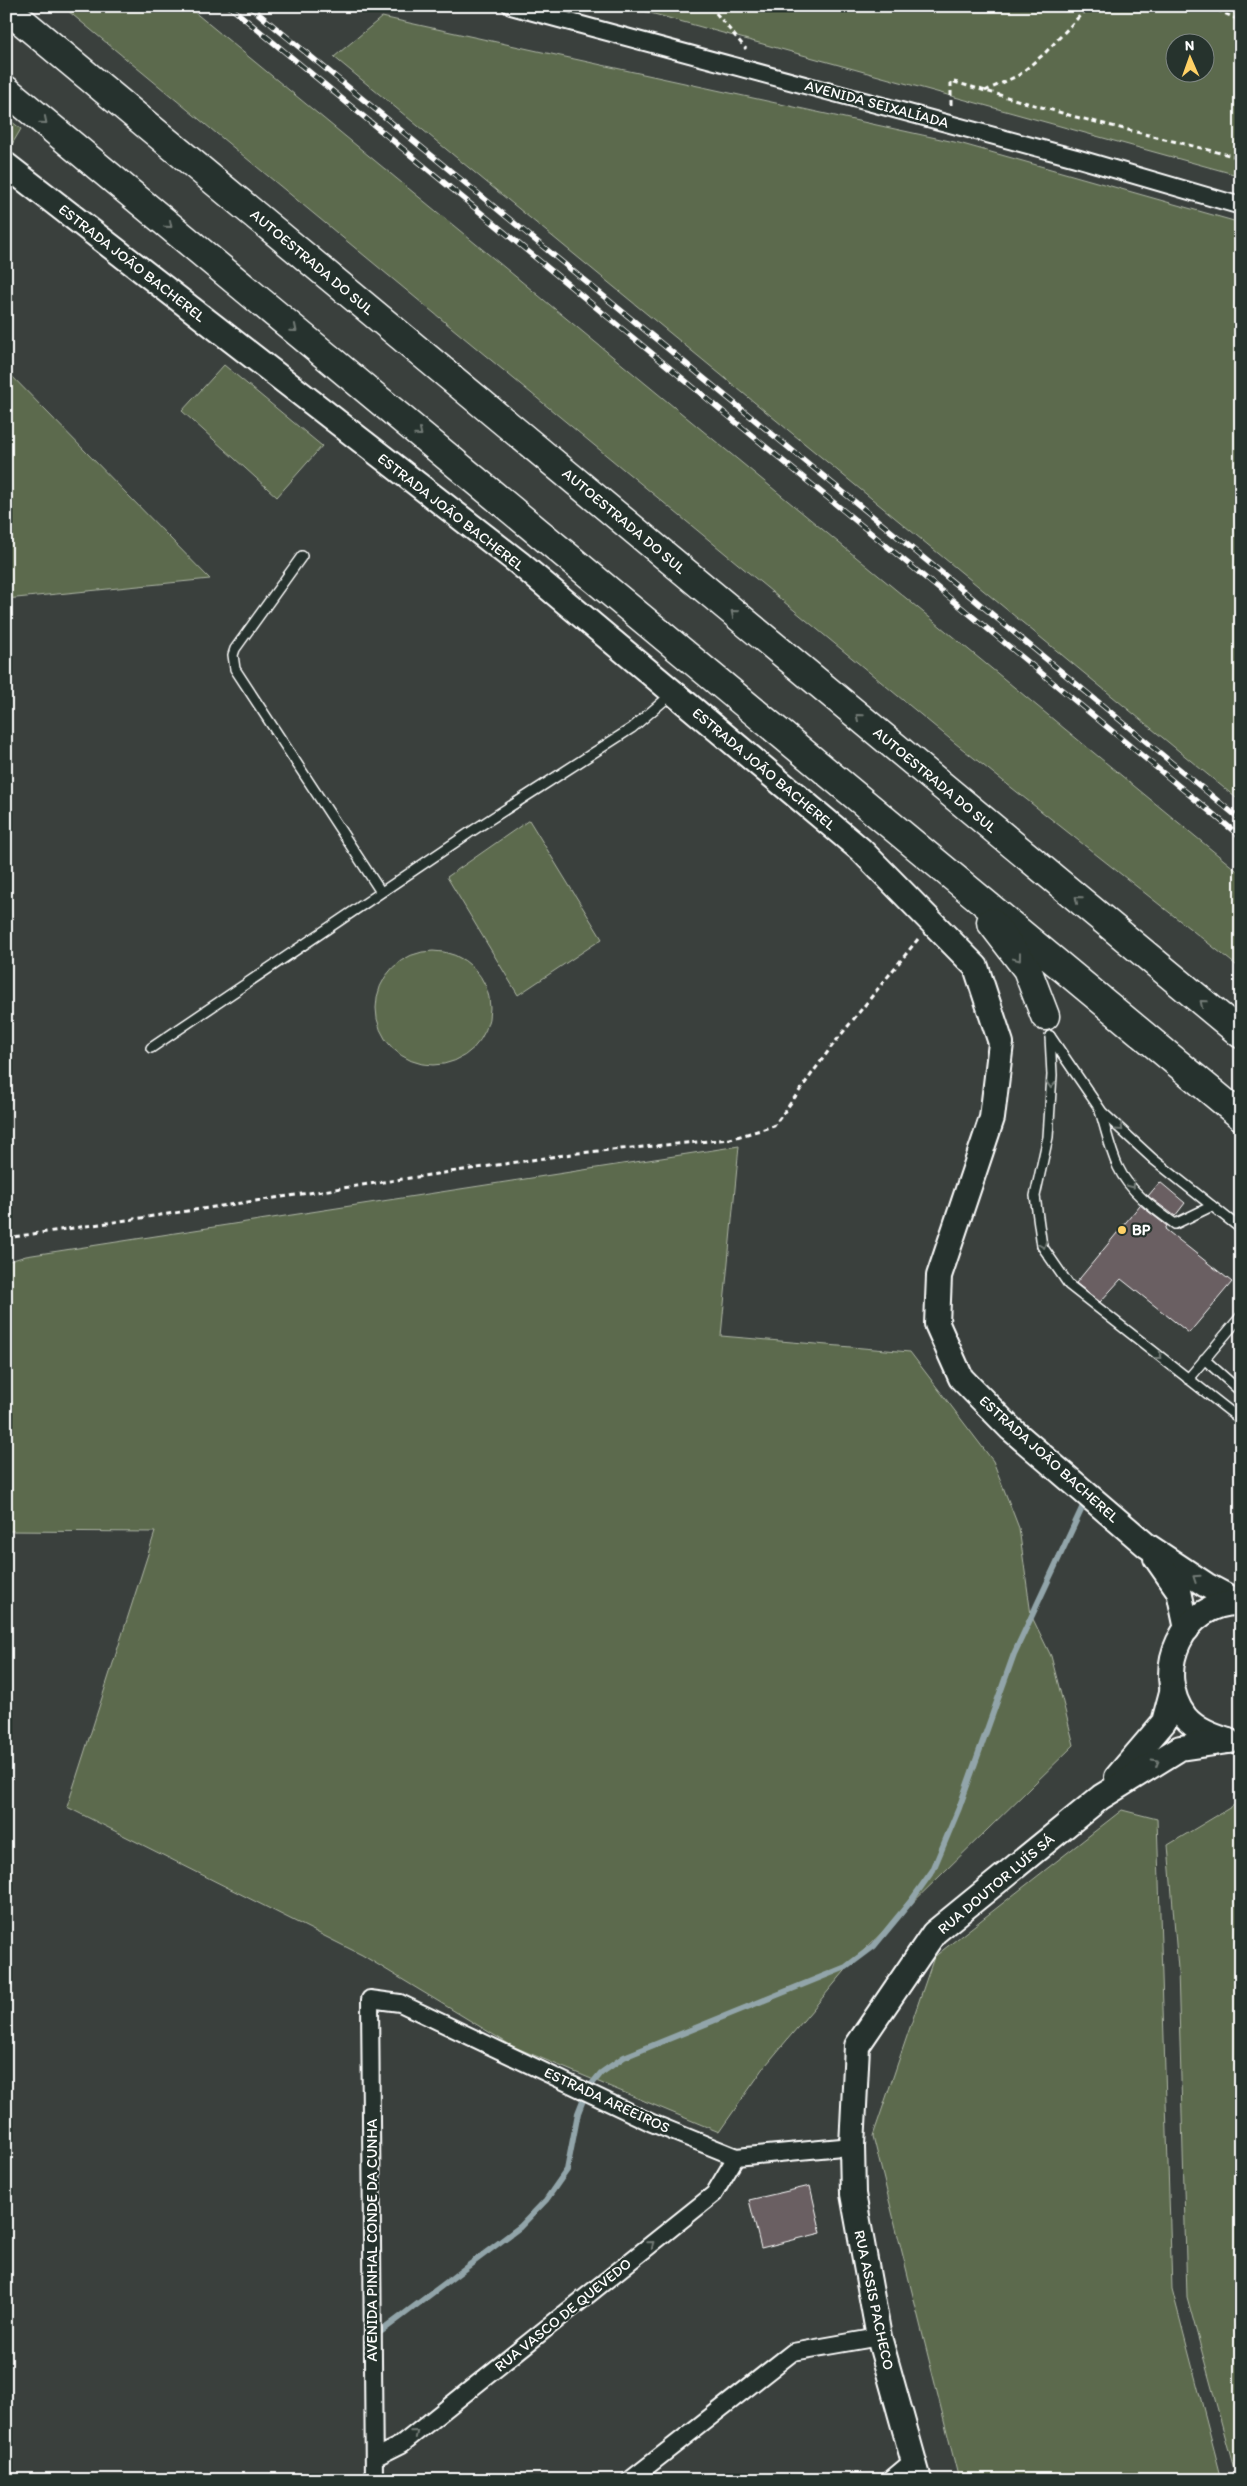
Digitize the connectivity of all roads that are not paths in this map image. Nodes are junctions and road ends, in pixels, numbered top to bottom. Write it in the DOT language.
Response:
graph roads {
  1 [pos="511,6"];
  2 [pos="6,8"];
  3 [pos="6,90"];
  4 [pos="6,165"];
  5 [pos="1241,206"];
  6 [pos="302,556"];
  7 [pos="673,693"];
  8 [pos="928,856"];
  9 [pos="381,892"];
  10 [pos="1048,1026"];
  11 [pos="1241,1034"];
  12 [pos="151,1048"];
  13 [pos="1100,1109"];
  14 [pos="1241,1116"];
  15 [pos="1212,1206"];
  16 [pos="1241,1229"];
  17 [pos="1241,1316"];
  18 [pos="1204,1359"];
  19 [pos="1188,1379"];
  20 [pos="1241,1392"];
  21 [pos="1241,1420"];
  22 [pos="1146,1545"];
  23 [pos="1239,1602"];
  24 [pos="1187,1629"];
  25 [pos="1172,1692"];
  26 [pos="1235,1742"];
  27 [pos="1101,1797"];
  28 [pos="370,2000"];
  29 [pos="852,2146"];
  30 [pos="736,2157"];
  31 [pos="879,2337"];
  32 [pos="374,2458"];
  33 [pos="916,2470"];
  34 [pos="374,2480"];
  35 [pos="630,2480"];
  36 [pos="890,2480"];
  1 -- 5 [label="street, AVENIDA SEIXALÍADA"];
  11 -- 2 [label="highway, AUTOESTRADA DO SUL, one-way"];
  3 -- 8 [label="highway, one-way"];
  4 -- 7 [label="street, ESTRADA JOÃO BACHEREL"];
  6 -- 9 [label="lane"];
  7 -- 9 [label="lane"];
  7 -- 22 [label="street, ESTRADA JOÃO BACHEREL"];
  8 -- 10 [label="highway, one-way"];
  8 -- 14 [label="highway"];
  9 -- 12 [label="lane"];
  10 -- 13 [label="lane"];
  10 -- 19 [label="lane, one-way"];
  13 -- 15 [label="lane, one-way"];
  13 -- 15 [label="lane, one-way"];
  15 -- 16 [label="lane"];
  17 -- 18 [label="lane"];
  18 -- 19 [label="lane"];
  18 -- 20 [label="lane"];
  19 -- 21 [label="lane"];
  23 -- 22 [label="street, ESTRADA JOÃO BACHEREL, one-way"];
  22 -- 24 [label="street, ESTRADA JOÃO BACHEREL"];
  23 -- 24 [label="street"];
  24 -- 25 [label="street"];
  25 -- 26 [label="street"];
  25 -- 27 [label="street"];
  27 -- 26 [label="street, one-way"];
  27 -- 29 [label="street, RUA DOUTOR LUÍS SÁ"];
  28 -- 30 [label="street, ESTRADA AREEIROS"];
  28 -- 32 [label="street, AVENIDA PINHAL CONDE DA CUNHA"];
  29 -- 30 [label="street, ESTRADA AREEIROS"];
  29 -- 31 [label="street, RUA ASSIS PACHECO"];
  32 -- 30 [label="street, RUA VASCO DE QUEVEDO, one-way"];
  31 -- 33 [label="street, RUA ASSIS PACHECO"];
  31 -- 35 [label="street"];
  32 -- 34 [label="street, AVENIDA PINHAL CONDE DA CUNHA"];
  33 -- 36 [label="street"];
}
